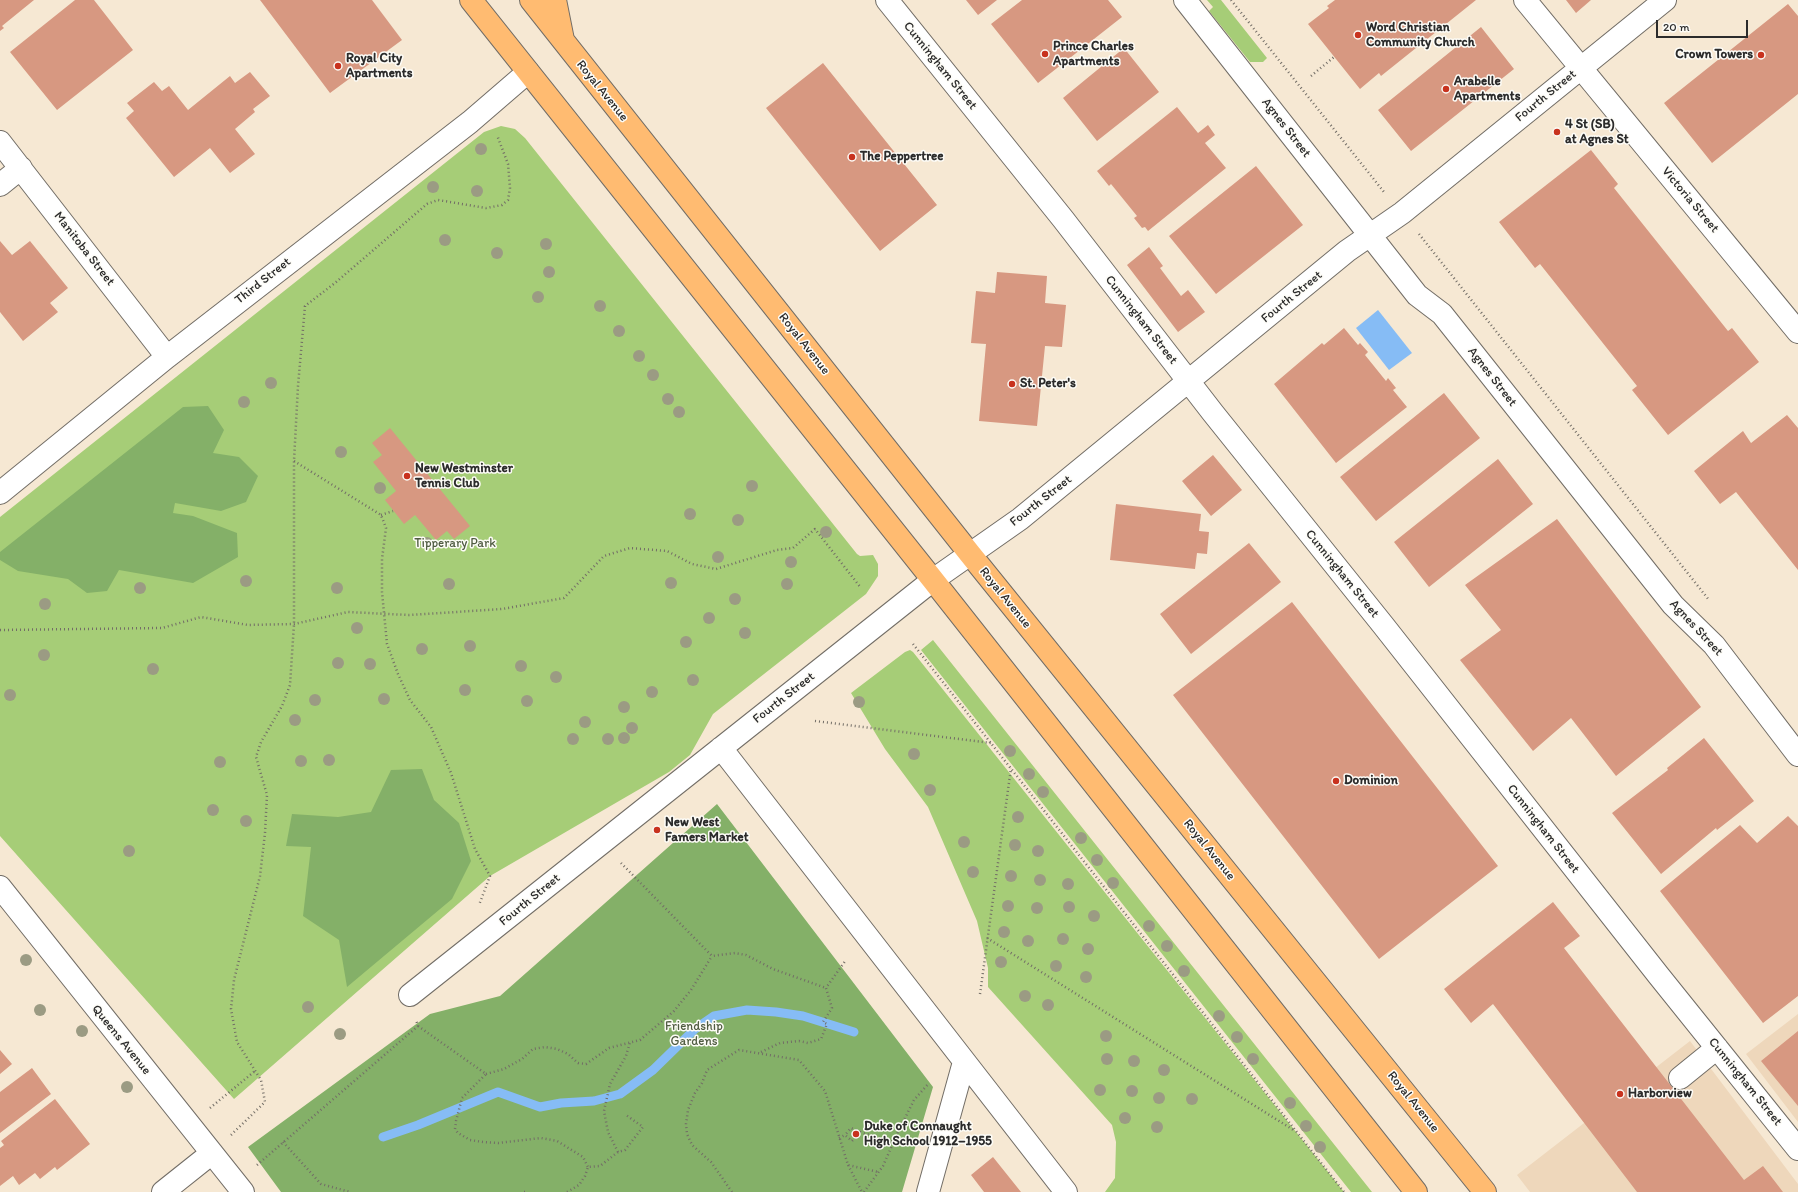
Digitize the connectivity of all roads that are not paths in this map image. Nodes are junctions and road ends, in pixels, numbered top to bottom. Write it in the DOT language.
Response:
graph roads {
  1 [pos="471,0"];
  2 [pos="531,0"];
  3 [pos="555,0"];
  4 [pos="887,0"];
  5 [pos="1185,0"];
  6 [pos="1525,0"];
  7 [pos="1665,0"];
  8 [pos="564,43"];
  9 [pos="1581,68"];
  10 [pos="528,72"];
  11 [pos="0,142"];
  12 [pos="21,168"];
  13 [pos="0,185"];
  14 [pos="1369,234"];
  15 [pos="1798,332"];
  16 [pos="167,358"];
  17 [pos="1188,381"];
  18 [pos="0,493"];
  19 [pos="970,554"];
  20 [pos="933,580"];
  21 [pos="721,748"];
  22 [pos="1798,755"];
  23 [pos="0,887"];
  24 [pos="410,995"];
  25 [pos="1717,1048"];
  26 [pos="964,1062"];
  27 [pos="1680,1078"];
  28 [pos="1798,1149"];
  29 [pos="212,1153"];
  30 [pos="163,1192"];
  31 [pos="243,1192"];
  32 [pos="928,1192"];
  33 [pos="1066,1192"];
  34 [pos="1416,1192"];
  35 [pos="1485,1192"];
  1 -- 10 [label="main road"];
  2 -- 8 [label="main road, Royal Avenue"];
  3 -- 8 [label="main road"];
  4 -- 17 [label="street, Cunningham Street"];
  5 -- 14 [label="street, Agnes Street"];
  6 -- 9 [label="street, Victoria Street"];
  7 -- 9 [label="street, Fourth Street"];
  8 -- 19 [label="main road, Royal Avenue"];
  9 -- 14 [label="street, Fourth Street"];
  9 -- 15 [label="street, Victoria Street"];
  10 -- 16 [label="street, Third Street"];
  10 -- 20 [label="main road"];
  11 -- 12 [label="street, Manitoba Street"];
  12 -- 13 [label="street"];
  12 -- 16 [label="street, Manitoba Street"];
  14 -- 17 [label="street, Fourth Street"];
  14 -- 22 [label="street, Agnes Street"];
  16 -- 18 [label="street, Third Street"];
  17 -- 19 [label="street, Fourth Street"];
  17 -- 25 [label="street, Cunningham Street"];
  19 -- 20 [label="street, Fourth Street"];
  19 -- 35 [label="main road, Royal Avenue"];
  20 -- 21 [label="street, Fourth Street"];
  20 -- 34 [label="main road"];
  21 -- 24 [label="street, Fourth Street"];
  21 -- 26 [label="street"];
  23 -- 29 [label="street, Queens Avenue"];
  25 -- 27 [label="street"];
  25 -- 28 [label="street, Cunningham Street"];
  26 -- 32 [label="street"];
  26 -- 33 [label="street"];
  29 -- 30 [label="street"];
  29 -- 31 [label="street, Queens Avenue"];
}
